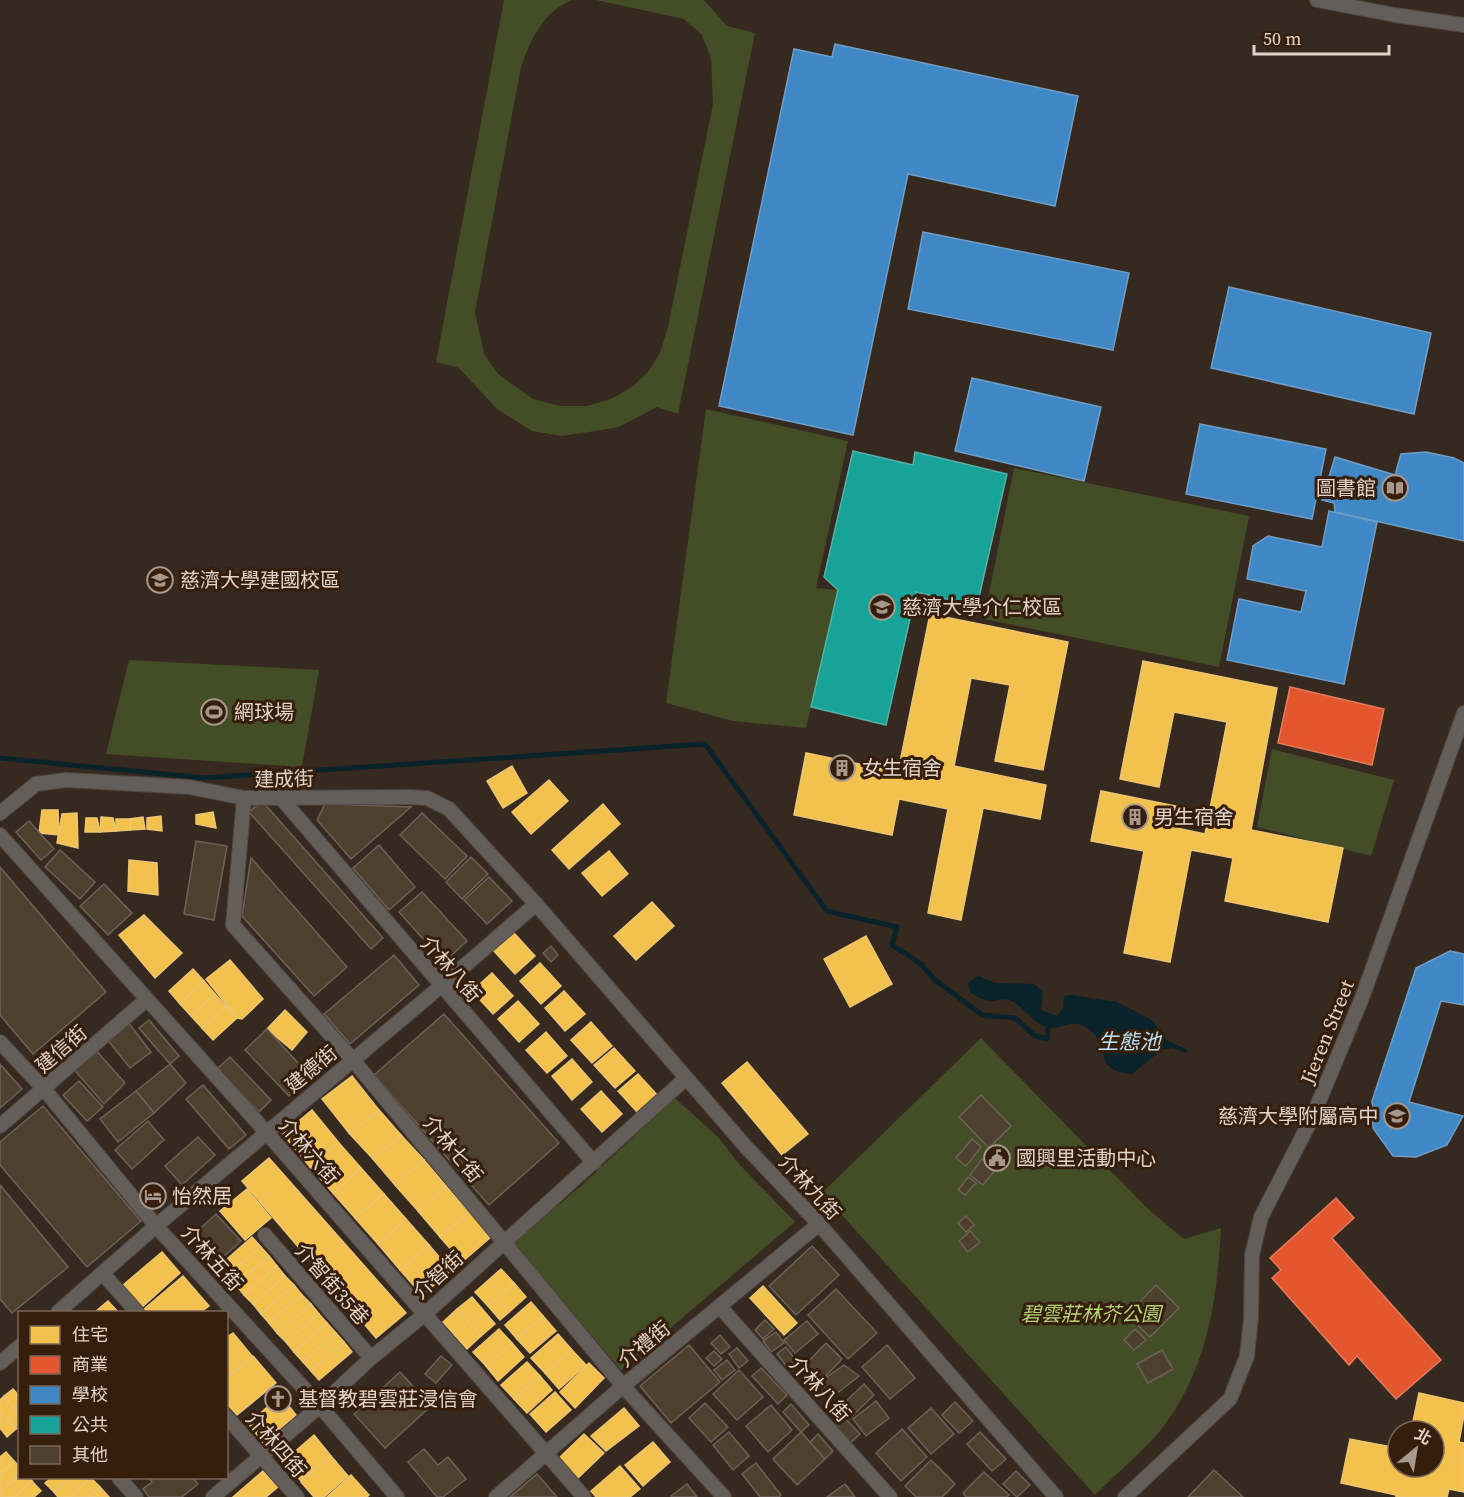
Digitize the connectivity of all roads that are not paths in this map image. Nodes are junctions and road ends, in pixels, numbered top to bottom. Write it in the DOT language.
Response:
graph roads {
  1 [pos="1317,0"];
  2 [pos="1464,25"];
  3 [pos="1464,713"];
  4 [pos="244,798"];
  5 [pos="281,798"];
  6 [pos="0,813"];
  7 [pos="0,835"];
  8 [pos="536,904"];
  9 [pos="441,986"];
  10 [pos="146,1000"];
  11 [pos="0,1042"];
  12 [pos="353,1060"];
  13 [pos="686,1079"];
  14 [pos="44,1089"];
  15 [pos="0,1126"];
  16 [pos="266,1132"];
  17 [pos="594,1163"];
  18 [pos="819,1224"];
  19 [pos="156,1226"];
  20 [pos="265,1235"];
  21 [pos="504,1241"];
  22 [pos="103,1274"];
  23 [pos="720,1307"];
  24 [pos="59,1311"];
  25 [pos="136,1311"];
  26 [pos="425,1314"];
  27 [pos="371,1358"];
  28 [pos="623,1386"];
  29 [pos="320,1406"];
  30 [pos="228,1418"];
  31 [pos="547,1452"];
  32 [pos="260,1455"];
  33 [pos="119,1479"];
  34 [pos="136,1497"];
  35 [pos="213,1497"];
  36 [pos="297,1497"];
  37 [pos="397,1497"];
  38 [pos="496,1497"];
  39 [pos="584,1497"];
  40 [pos="724,1497"];
  41 [pos="890,1497"];
  42 [pos="1056,1497"];
  43 [pos="1125,1497"];
  1 -- 2 [label="street"];
  3 -- 43 [label="street, Jieren Street"];
  4 -- 5 [label="street, 建成街"];
  4 -- 6 [label="street, 建成街"];
  4 -- 12 [label="street, 介林七街"];
  5 -- 8 [label="street, 建成街"];
  5 -- 9 [label="street, 介林八街"];
  7 -- 10 [label="street, 介林六街"];
  8 -- 9 [label="street, 建德街"];
  8 -- 13 [label="street, 介林九街"];
  9 -- 12 [label="street, 建德街"];
  9 -- 17 [label="street, 介林八街"];
  10 -- 14 [label="street, 建信街"];
  10 -- 16 [label="street, 介林六街"];
  11 -- 14 [label="street, 介林五街"];
  12 -- 16 [label="street, 建德街"];
  12 -- 21 [label="street, 介林七街"];
  13 -- 17 [label="street, 介智街"];
  13 -- 18 [label="street, 介林九街"];
  14 -- 15 [label="street, 建信街"];
  14 -- 19 [label="street, 介林五街"];
  16 -- 19 [label="street, 建德街"];
  16 -- 26 [label="street, 介林六街"];
  17 -- 21 [label="street, 介智街"];
  18 -- 23 [label="street, 介禮街"];
  18 -- 42 [label="street, 介林九街"];
  19 -- 22 [label="street, 建德街"];
  19 -- 29 [label="street, 介林五街"];
  20 -- 27 [label="street, 介智街35巷"];
  21 -- 26 [label="street, 介智街"];
  21 -- 28 [label="street, 介林七街"];
  22 -- 24 [label="street, 建德街"];
  22 -- 25 [label="street"];
  23 -- 28 [label="street, 介禮街"];
  23 -- 41 [label="street, 介林八街"];
  26 -- 27 [label="street, 介智街"];
  26 -- 31 [label="street, 介林六街"];
  27 -- 29 [label="street, 介智街"];
  28 -- 31 [label="street, 介禮街"];
  28 -- 40 [label="street, 介林七街"];
  29 -- 32 [label="street, 介智街"];
  29 -- 37 [label="street, 介林五街"];
  30 -- 32 [label="street, 介林四街"];
  31 -- 38 [label="street, 介禮街"];
  31 -- 39 [label="street, 介林六街"];
  32 -- 35 [label="street, 介智街"];
  32 -- 36 [label="street, 介林四街"];
  33 -- 34 [label="street"];
}
